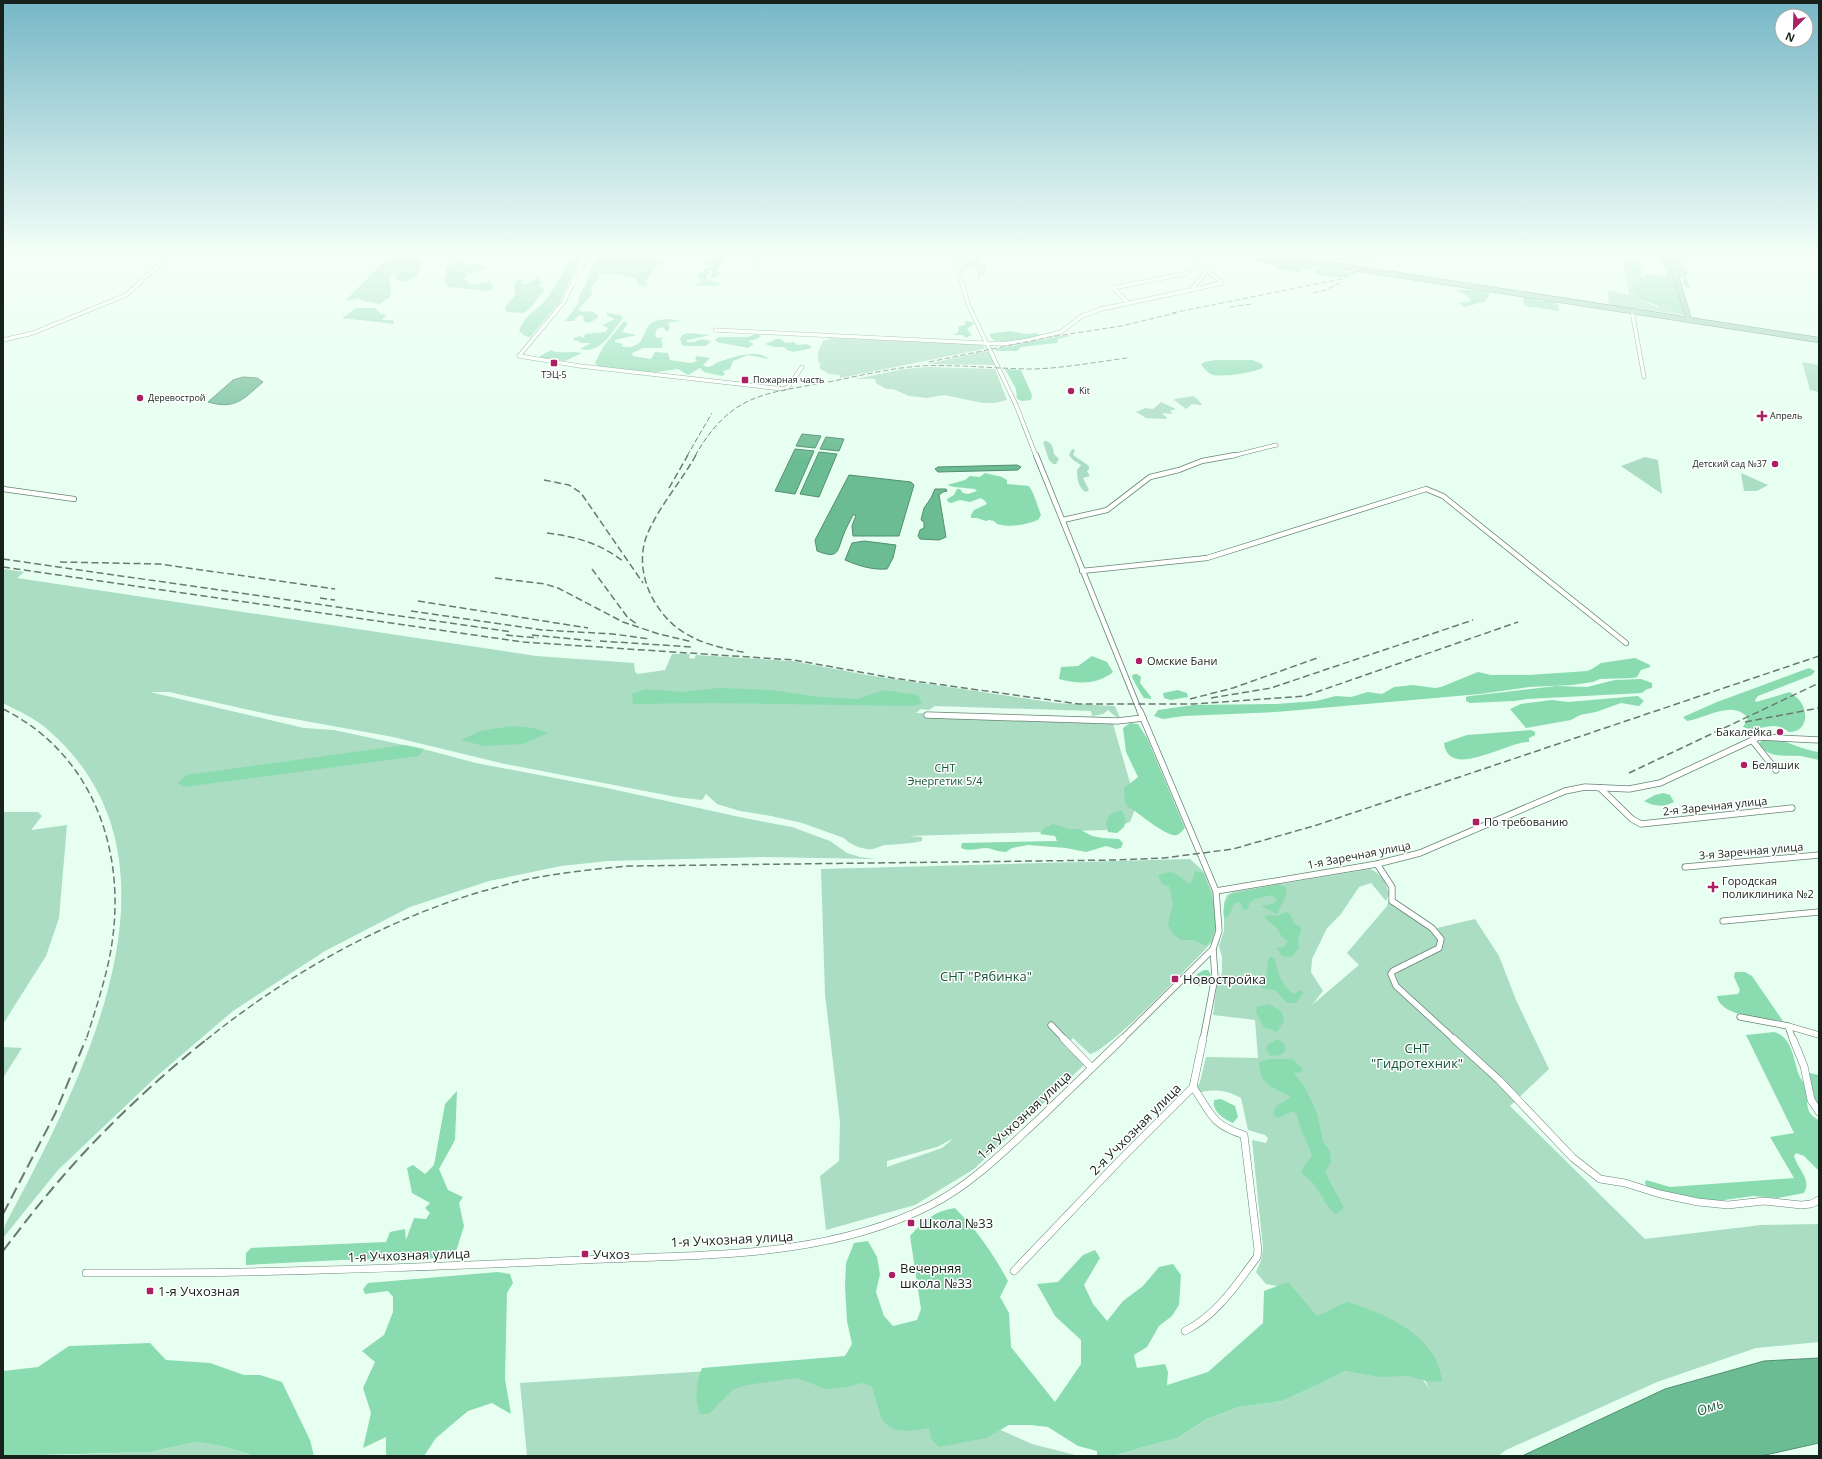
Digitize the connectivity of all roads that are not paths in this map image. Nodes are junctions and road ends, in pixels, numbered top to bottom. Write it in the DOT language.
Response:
graph roads {
  1 [pos="57,323"];
  2 [pos="548,323"];
  3 [pos="978,323"];
  4 [pos="1073,323"];
  5 [pos="1634,323"];
  6 [pos="1709,323"];
  7 [pos="716,330"];
  8 [pos="3,340"];
  9 [pos="1819,340"];
  10 [pos="987,342"];
  11 [pos="802,367"];
  12 [pos="1644,377"];
  13 [pos="1276,445"];
  14 [pos="3,489"];
  15 [pos="74,499"];
  16 [pos="1063,520"];
  17 [pos="1082,571"];
  18 [pos="1626,643"];
  19 [pos="927,715"];
  20 [pos="1143,718"];
  21 [pos="1752,740"];
  22 [pos="1819,740"];
  23 [pos="1776,770"];
  24 [pos="1600,788"];
  25 [pos="1792,808"];
  26 [pos="1819,855"];
  27 [pos="1377,864"];
  28 [pos="1685,867"];
  29 [pos="1216,891"];
  30 [pos="1819,912"];
  31 [pos="1723,921"];
  32 [pos="1213,949"];
  33 [pos="1740,1017"];
  34 [pos="1051,1025"];
  35 [pos="1788,1026"];
  36 [pos="1819,1035"];
  37 [pos="1092,1068"];
  38 [pos="1193,1087"];
  39 [pos="1819,1112"];
  40 [pos="1819,1200"];
  41 [pos="1014,1271"];
  42 [pos="86,1273"];
  43 [pos="1185,1331"];
  1 -- 8 [label="street"];
  2 -- 11 [label="street"];
  3 -- 10 [label="street, 1-я Учхозная улица"];
  4 -- 10 [label="street"];
  5 -- 12 [label="street"];
  6 -- 9 [label="main road"];
  7 -- 10 [label="street"];
  10 -- 16 [label="street, 1-я Учхозная улица"];
  13 -- 16 [label="street"];
  14 -- 15 [label="street"];
  16 -- 17 [label="street, 1-я Учхозная улица"];
  17 -- 18 [label="street"];
  17 -- 20 [label="street, 1-я Учхозная улица"];
  19 -- 20 [label="street"];
  20 -- 29 [label="street, 1-я Учхозная улица"];
  21 -- 22 [label="street, 1-я Заречная улица"];
  21 -- 23 [label="street"];
  21 -- 24 [label="street, 1-я Заречная улица"];
  24 -- 25 [label="street, 2-я Заречная улица"];
  24 -- 27 [label="street, 1-я Заречная улица"];
  26 -- 28 [label="street, 3-я Заречная улица"];
  27 -- 29 [label="street, 1-я Заречная улица"];
  27 -- 40 [label="street"];
  29 -- 32 [label="street, 1-я Учхозная улица"];
  30 -- 31 [label="street"];
  32 -- 37 [label="street, 1-я Учхозная улица"];
  32 -- 38 [label="street, 2-я Учхозная улица"];
  33 -- 35 [label="street"];
  34 -- 37 [label="street"];
  35 -- 36 [label="street"];
  35 -- 39 [label="street"];
  37 -- 42 [label="street, 1-я Учхозная улица"];
  38 -- 41 [label="street, 2-я Учхозная улица"];
  38 -- 43 [label="street"];
}
